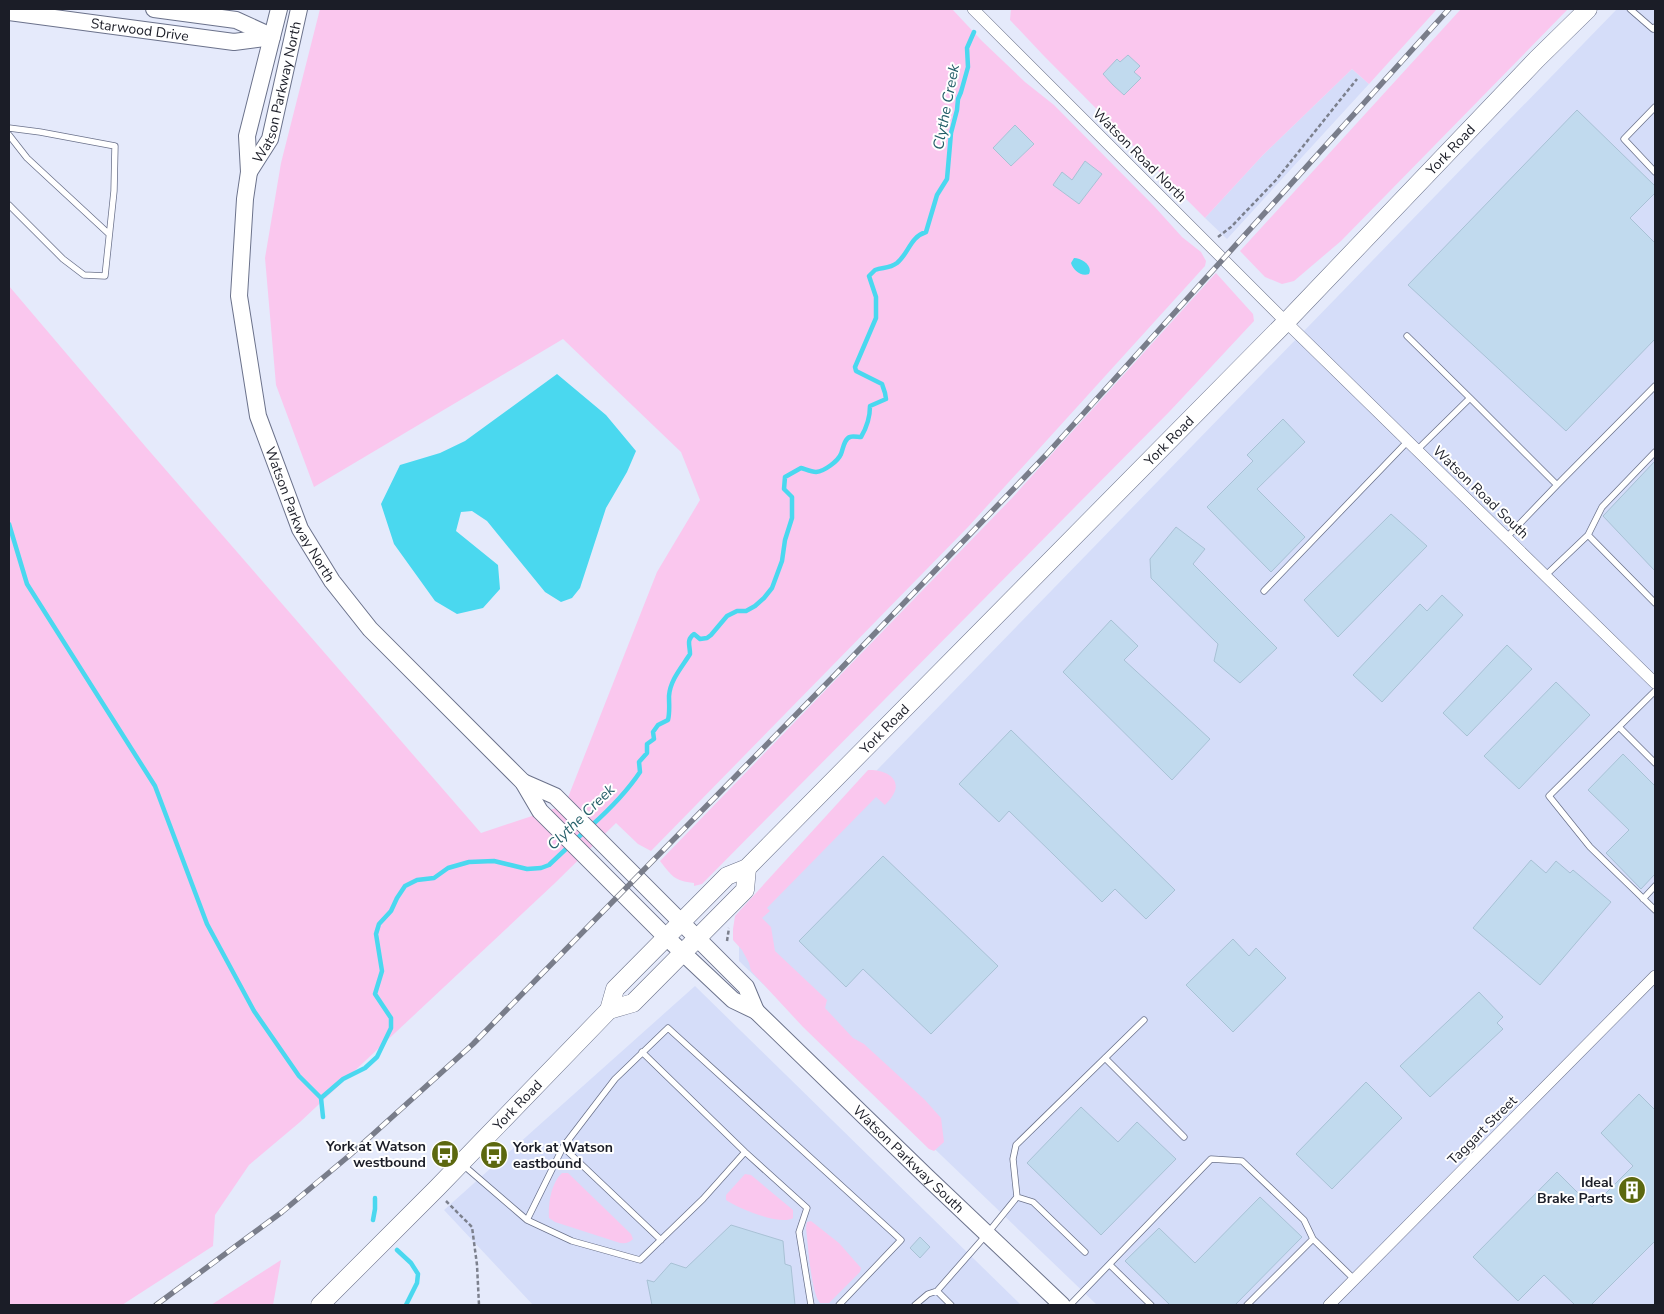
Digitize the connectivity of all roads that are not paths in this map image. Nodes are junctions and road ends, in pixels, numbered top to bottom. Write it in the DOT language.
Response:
graph roads {
  1 [pos="154,9"];
  2 [pos="279,9"];
  3 [pos="299,9"];
  4 [pos="973,9"];
  5 [pos="1588,9"];
  6 [pos="1630,9"];
  7 [pos="9,12"];
  8 [pos="1655,29"];
  9 [pos="272,37"];
  10 [pos="292,42"];
  11 [pos="1655,107"];
  12 [pos="9,128"];
  13 [pos="9,135"];
  14 [pos="249,172"];
  15 [pos="1655,172"];
  16 [pos="9,205"];
  17 [pos="109,234"];
  18 [pos="1286,322"];
  19 [pos="1407,336"];
  20 [pos="1655,386"];
  21 [pos="1470,398"];
  22 [pos="1409,441"];
  23 [pos="1417,450"];
  24 [pos="1655,452"];
  25 [pos="1557,485"];
  26 [pos="1588,535"];
  27 [pos="1506,537"];
  28 [pos="1546,575"];
  29 [pos="1264,591"];
  30 [pos="1655,603"];
  31 [pos="1654,679"];
  32 [pos="1655,691"];
  33 [pos="1619,727"];
  34 [pos="1655,763"];
  35 [pos="523,782"];
  36 [pos="747,868"];
  37 [pos="1655,886"];
  38 [pos="1643,899"];
  39 [pos="1655,910"];
  40 [pos="682,922"];
  41 [pos="666,937"];
  42 [pos="697,937"];
  43 [pos="682,952"];
  44 [pos="1655,976"];
  45 [pos="609,1010"];
  46 [pos="756,1011"];
  47 [pos="1144,1020"];
  48 [pos="642,1052"];
  49 [pos="1105,1058"];
  50 [pos="1184,1137"];
  51 [pos="563,1147"];
  52 [pos="745,1152"];
  53 [pos="460,1163"];
  54 [pos="1017,1196"];
  55 [pos="527,1220"];
  56 [pos="987,1234"];
  57 [pos="1313,1239"];
  58 [pos="661,1240"];
  59 [pos="1085,1252"];
  60 [pos="1110,1265"];
  61 [pos="1355,1280"];
  62 [pos="937,1292"];
  63 [pos="320,1305"];
  64 [pos="811,1305"];
  65 [pos="840,1305"];
  66 [pos="915,1305"];
  67 [pos="951,1305"];
  68 [pos="1062,1305"];
  69 [pos="1070,1305"];
  70 [pos="1151,1305"];
  71 [pos="1247,1305"];
  72 [pos="1329,1305"];
  1 -- 9 [label="main road, Starwood Drive"];
  2 -- 9 [label="main road, Watson Parkway North"];
  3 -- 10 [label="main road, Watson Parkway North"];
  4 -- 18 [label="street, Watson Road North"];
  5 -- 18 [label="main road, York Road"];
  6 -- 8 [label="lane"];
  7 -- 9 [label="main road, Starwood Drive"];
  9 -- 10 [label="main road, Starwood Drive"];
  9 -- 14 [label="main road, Watson Parkway North"];
  10 -- 14 [label="main road, Watson Parkway North"];
  11 -- 15 [label="lane"];
  12 -- 17 [label="lane"];
  13 -- 17 [label="lane"];
  14 -- 35 [label="main road, Watson Parkway North"];
  16 -- 17 [label="lane"];
  18 -- 22 [label="street, Watson Road South"];
  18 -- 36 [label="main road, York Road"];
  19 -- 21 [label="lane"];
  20 -- 25 [label="lane"];
  21 -- 23 [label="lane"];
  21 -- 25 [label="lane"];
  22 -- 23 [label="street, Watson Road South"];
  22 -- 29 [label="lane"];
  23 -- 27 [label="street, Watson Road South"];
  24 -- 26 [label="lane"];
  25 -- 27 [label="lane"];
  26 -- 28 [label="lane"];
  26 -- 30 [label="lane"];
  27 -- 28 [label="street, Watson Road South"];
  28 -- 31 [label="street, Watson Road South"];
  32 -- 33 [label="lane"];
  33 -- 34 [label="lane"];
  33 -- 38 [label="lane"];
  35 -- 40 [label="main road, Watson Parkway North"];
  35 -- 41 [label="main road, Watson Parkway North"];
  36 -- 40 [label="main road, York Road"];
  36 -- 42 [label="main road, York Road"];
  37 -- 38 [label="lane"];
  38 -- 39 [label="lane"];
  40 -- 41 [label="main road, York Road"];
  40 -- 42 [label="main road, Watson Parkway North"];
  41 -- 43 [label="main road, Watson Parkway North"];
  41 -- 45 [label="main road, York Road"];
  42 -- 43 [label="main road, York Road"];
  42 -- 46 [label="main road, Watson Parkway South"];
  43 -- 45 [label="main road, York Road"];
  43 -- 46 [label="main road, Watson Parkway South"];
  44 -- 61 [label="street, Taggart Street"];
  45 -- 53 [label="main road, York Road"];
  46 -- 56 [label="main road, Watson Parkway South"];
  47 -- 49 [label="lane"];
  48 -- 51 [label="lane"];
  48 -- 52 [label="lane"];
  48 -- 65 [label="lane"];
  49 -- 50 [label="lane"];
  49 -- 54 [label="lane"];
  51 -- 55 [label="lane"];
  51 -- 58 [label="lane"];
  52 -- 58 [label="lane"];
  52 -- 64 [label="lane"];
  53 -- 55 [label="lane"];
  53 -- 63 [label="main road, York Road"];
  54 -- 56 [label="lane"];
  54 -- 59 [label="lane"];
  55 -- 58 [label="lane"];
  56 -- 62 [label="lane"];
  56 -- 68 [label="main road, Watson Parkway South"];
  57 -- 60 [label="lane"];
  57 -- 61 [label="lane"];
  57 -- 71 [label="lane"];
  60 -- 69 [label="lane"];
  60 -- 70 [label="lane"];
  61 -- 72 [label="street, Taggart Street"];
  62 -- 66 [label="lane"];
  62 -- 67 [label="lane"];
}
